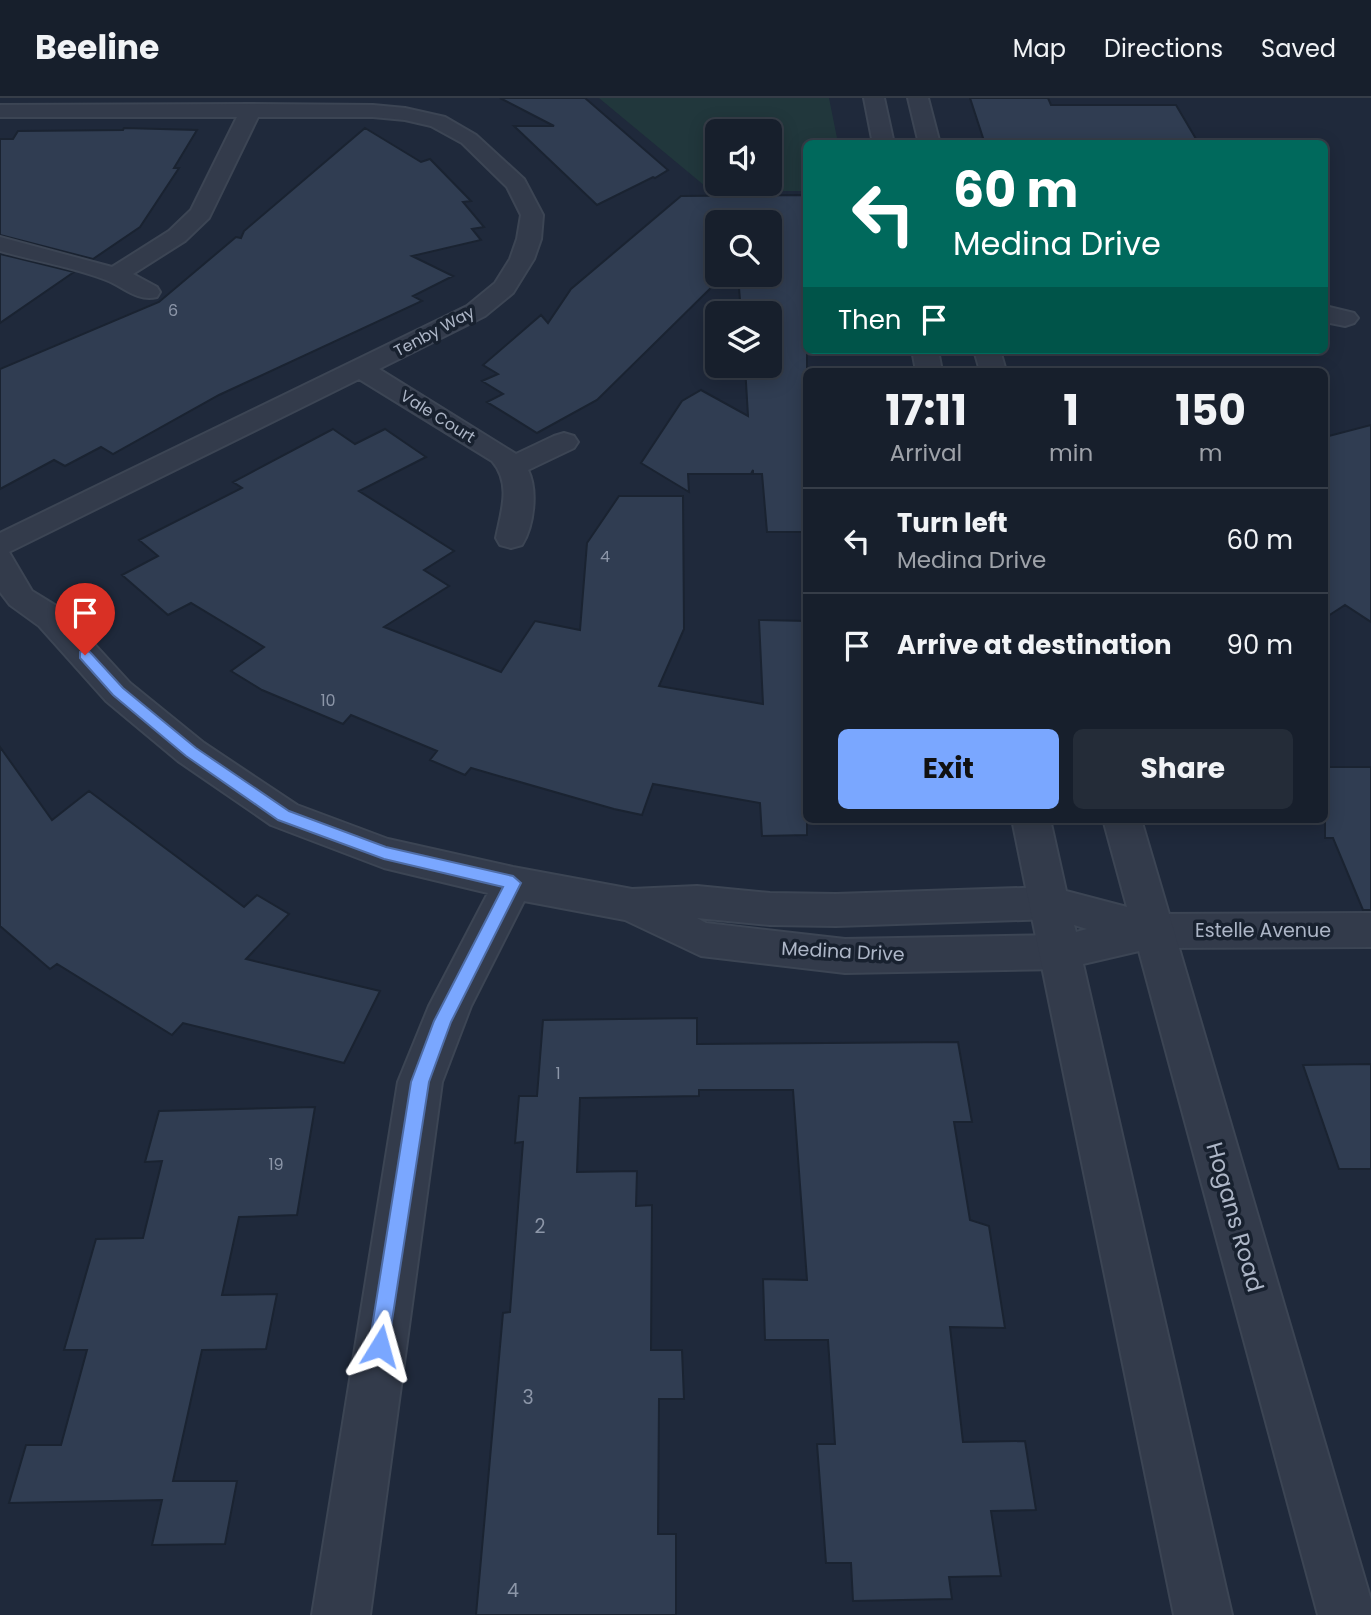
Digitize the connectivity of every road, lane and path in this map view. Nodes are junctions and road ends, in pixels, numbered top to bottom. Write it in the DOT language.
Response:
graph roads {
  1 [pos="874,98"];
  2 [pos="918,98"];
  3 [pos="250,110"];
  4 [pos="0,111"];
  5 [pos="883,140"];
  6 [pos="929,140"];
  7 [pos="0,244"];
  8 [pos="115,275"];
  9 [pos="148,292"];
  10 [pos="361,369"];
  11 [pos="564,442"];
  12 [pos="513,466"];
  13 [pos="8,535"];
  14 [pos="511,538"];
  15 [pos="0,560"];
  16 [pos="51,618"];
  17 [pos="1032,823"];
  18 [pos="1123,823"];
  19 [pos="513,883"];
  20 [pos="1051,903"];
  21 [pos="632,905"];
  22 [pos="1371,930"];
  23 [pos="1154,931"];
  24 [pos="1062,952"];
  25 [pos="341,1615"];
  26 [pos="1203,1615"];
  27 [pos="1347,1615"];
  1 -- 5 [label="street"];
  2 -- 6 [label="street"];
  3 -- 4 [label="street, Tenby Way"];
  3 -- 8 [label="street"];
  3 -- 10 [label="street, Tenby Way"];
  7 -- 8 [label="street"];
  8 -- 9 [label="street"];
  10 -- 12 [label="street, Vale Court"];
  10 -- 13 [label="street, Tenby Way"];
  11 -- 12 [label="street"];
  12 -- 14 [label="street"];
  13 -- 16 [label="street, Medina Drive"];
  15 -- 16 [label="street, Medina Drive"];
  16 -- 19 [label="street, Medina Drive"];
  17 -- 20 [label="street"];
  18 -- 23 [label="street, Hogans Road"];
  19 -- 21 [label="street, Medina Drive"];
  19 -- 25 [label="street"];
  20 -- 21 [label="street, Medina Drive"];
  20 -- 23 [label="street, Medina Drive"];
  20 -- 24 [label="street"];
  21 -- 24 [label="street, Medina Drive"];
  22 -- 23 [label="street, Estelle Avenue"];
  23 -- 24 [label="street, Medina Drive"];
  23 -- 27 [label="street, Hogans Road"];
  24 -- 26 [label="street"];
}
